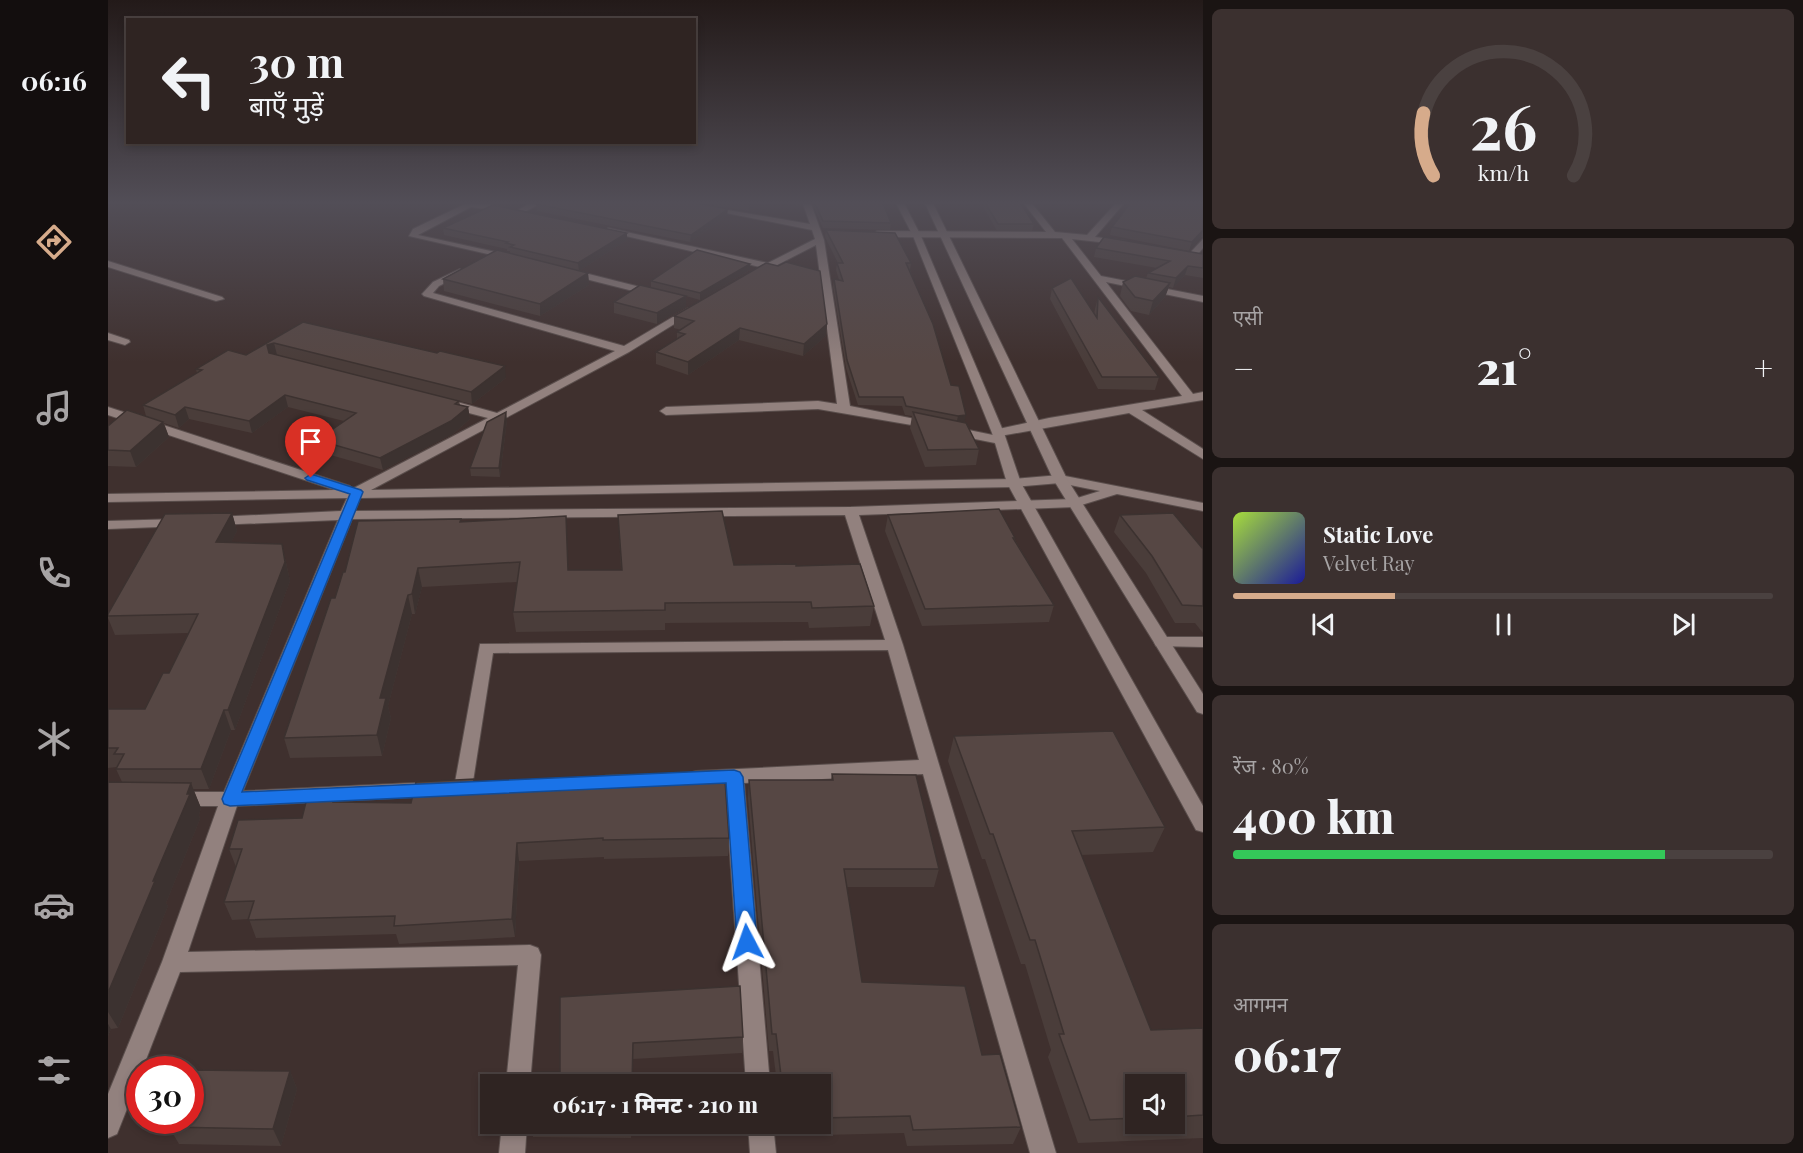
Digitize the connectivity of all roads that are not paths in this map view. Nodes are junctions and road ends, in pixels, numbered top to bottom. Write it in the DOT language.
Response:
graph roads {
  1 [pos="493,255"];
  2 [pos="498,255"];
  3 [pos="717,255"];
  4 [pos="786,255"];
  5 [pos="824,255"];
  6 [pos="925,255"];
  7 [pos="955,255"];
  8 [pos="1081,255"];
  9 [pos="1185,255"];
  10 [pos="1192,256"];
  11 [pos="1203,258"];
  12 [pos="518,260"];
  13 [pos="108,264"];
  14 [pos="768,266"];
  15 [pos="128,270"];
  16 [pos="563,271"];
  17 [pos="108,278"];
  18 [pos="1099,278"];
  19 [pos="739,283"];
  20 [pos="666,296"];
  21 [pos="219,298"];
  22 [pos="1203,299"];
  23 [pos="689,302"];
  24 [pos="108,336"];
  25 [pos="125,342"];
  26 [pos="625,350"];
  27 [pos="1203,396"];
  28 [pos="1190,399"];
  29 [pos="432,400"];
  30 [pos="844,408"];
  31 [pos="1133,410"];
  32 [pos="108,411"];
  33 [pos="666,411"];
  34 [pos="499,417"];
  35 [pos="1034,424"];
  36 [pos="999,437"];
  37 [pos="1203,455"];
  38 [pos="1060,479"];
  39 [pos="1014,483"];
  40 [pos="1113,491"];
  41 [pos="356,492"];
  42 [pos="108,498"];
  43 [pos="1075,503"];
  44 [pos="1027,506"];
  45 [pos="1203,507"];
  46 [pos="851,511"];
  47 [pos="346,515"];
  48 [pos="108,525"];
  49 [pos="1162,642"];
  50 [pos="1203,642"];
  51 [pos="895,645"];
  52 [pos="1203,708"];
  53 [pos="930,767"];
  54 [pos="734,777"];
  55 [pos="675,779"];
  56 [pos="487,787"];
  57 [pos="463,788"];
  58 [pos="164,799"];
  59 [pos="230,799"];
  60 [pos="1203,824"];
  61 [pos="173,962"];
  62 [pos="519,1074"];
  63 [pos="757,1074"];
  64 [pos="108,1125"];
  65 [pos="513,1134"];
  66 [pos="762,1134"];
  67 [pos="512,1153"];
  68 [pos="763,1153"];
  69 [pos="1043,1153"];
  1 -- 26 [label="street"];
  2 -- 12 [label="street"];
  3 -- 14 [label="street"];
  4 -- 14 [label="street"];
  5 -- 30 [label="street"];
  6 -- 36 [label="street"];
  7 -- 35 [label="street"];
  8 -- 18 [label="street"];
  9 -- 10 [label="street"];
  10 -- 11 [label="street"];
  13 -- 15 [label="street"];
  14 -- 19 [label="street"];
  15 -- 17 [label="street"];
  15 -- 21 [label="street"];
  16 -- 20 [label="street"];
  18 -- 22 [label="street"];
  18 -- 28 [label="street"];
  23 -- 26 [label="street"];
  24 -- 25 [label="street"];
  26 -- 34 [label="street"];
  27 -- 28 [label="street"];
  28 -- 31 [label="street"];
  29 -- 34 [label="street"];
  30 -- 33 [label="street"];
  30 -- 36 [label="street"];
  31 -- 35 [label="street"];
  31 -- 37 [label="street"];
  32 -- 41 [label="street"];
  34 -- 41 [label="street"];
  35 -- 36 [label="street"];
  35 -- 38 [label="street"];
  36 -- 39 [label="street"];
  38 -- 39 [label="street"];
  38 -- 40 [label="street"];
  38 -- 43 [label="street"];
  39 -- 41 [label="street"];
  39 -- 44 [label="street"];
  40 -- 43 [label="street"];
  40 -- 45 [label="street"];
  41 -- 42 [label="street"];
  41 -- 47 [label="street"];
  43 -- 44 [label="street"];
  43 -- 49 [label="street"];
  44 -- 46 [label="street"];
  44 -- 60 [label="street"];
  46 -- 47 [label="street"];
  46 -- 51 [label="street"];
  47 -- 48 [label="street"];
  47 -- 59 [label="street"];
  49 -- 50 [label="street"];
  49 -- 52 [label="street"];
  51 -- 53 [label="street"];
  51 -- 57 [label="street"];
  53 -- 54 [label="street"];
  53 -- 69 [label="street"];
  54 -- 55 [label="street"];
  54 -- 63 [label="street"];
  56 -- 57 [label="street"];
  57 -- 59 [label="street"];
  58 -- 59 [label="street"];
  59 -- 61 [label="street"];
  61 -- 62 [label="street"];
  61 -- 64 [label="street"];
  65 -- 67 [label="street"];
  66 -- 68 [label="street"];
}
